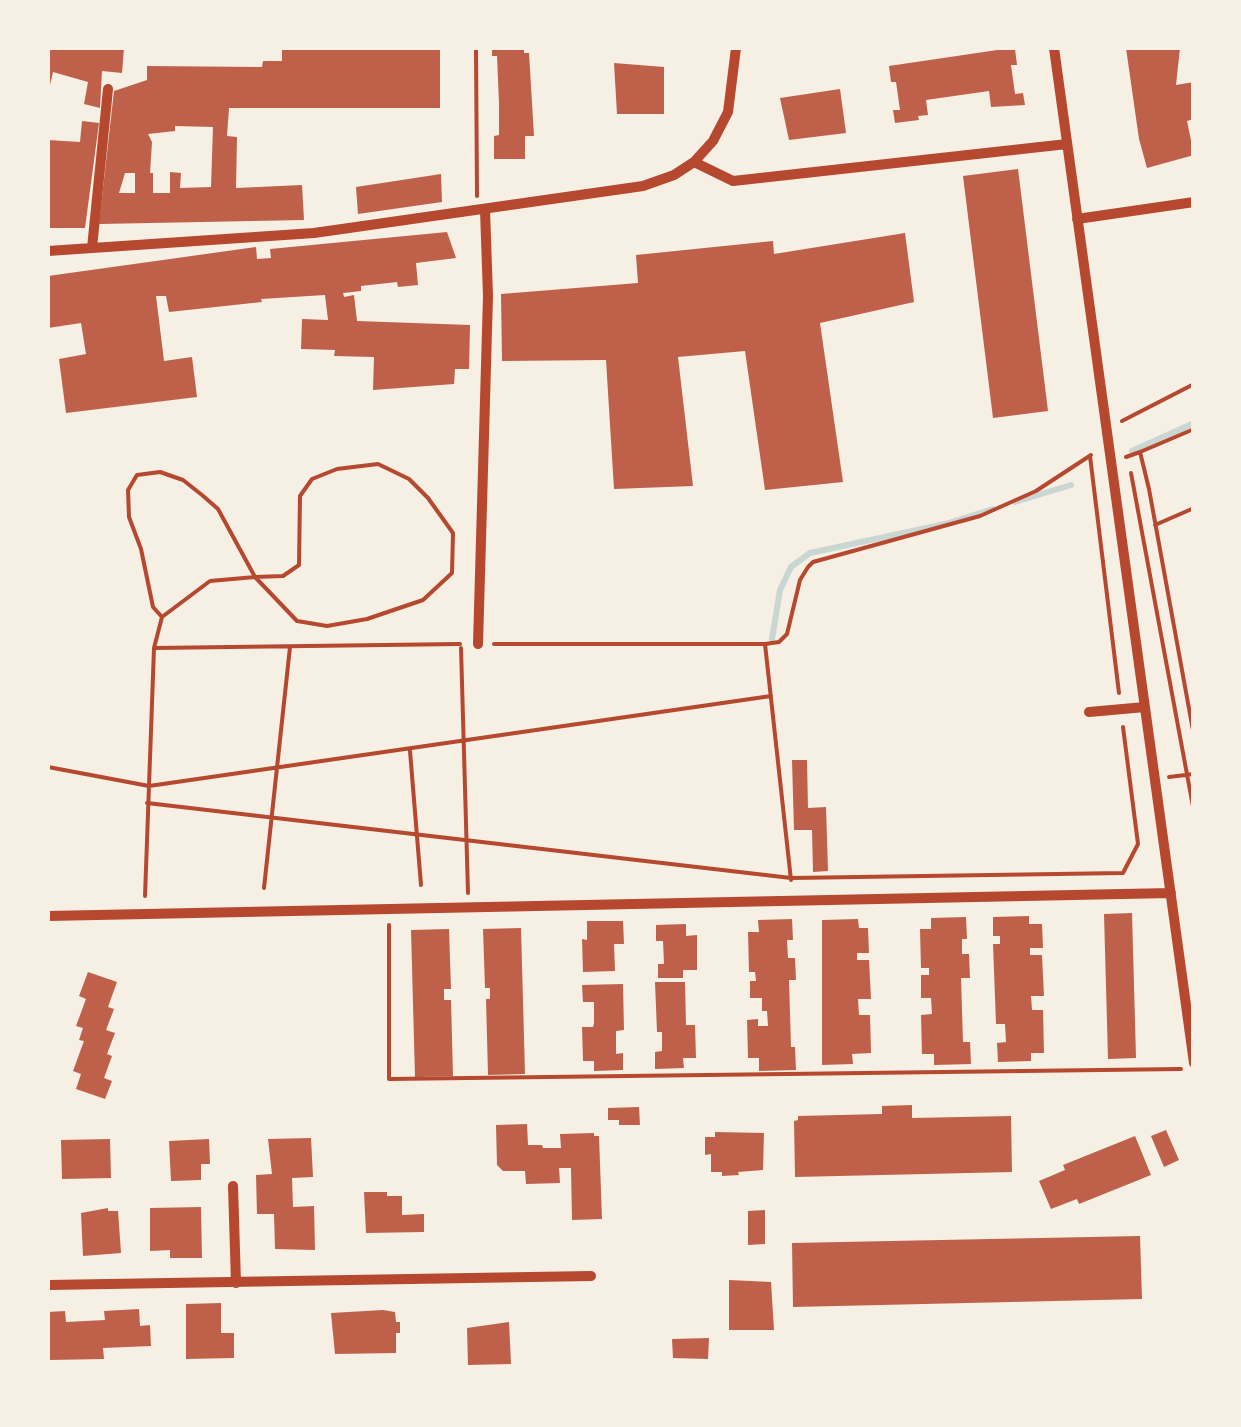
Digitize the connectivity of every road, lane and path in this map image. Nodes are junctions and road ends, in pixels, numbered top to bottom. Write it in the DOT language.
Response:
graph roads {
  1 [pos="476,48"];
  2 [pos="736,48"];
  3 [pos="1054,48"];
  4 [pos="108,89"];
  5 [pos="1067,144"];
  6 [pos="694,162"];
  7 [pos="1194,202"];
  8 [pos="481,210"];
  9 [pos="1077,219"];
  10 [pos="92,248"];
  11 [pos="48,251"];
  12 [pos="1194,384"];
  13 [pos="1106,427"];
  14 [pos="1194,429"];
  15 [pos="1123,450"];
  16 [pos="1140,452"];
  17 [pos="1090,456"];
  18 [pos="1127,459"];
  19 [pos="1194,508"];
  20 [pos="1156,525"];
  21 [pos="256,577"];
  22 [pos="162,617"];
  23 [pos="461,644"];
  24 [pos="478,644"];
  25 [pos="290,647"];
  26 [pos="771,696"];
  27 [pos="1146,707"];
  28 [pos="1121,710"];
  29 [pos="1089,712"];
  30 [pos="1194,736"];
  31 [pos="464,740"];
  32 [pos="410,748"];
  33 [pos="48,767"];
  34 [pos="277,768"];
  35 [pos="149,786"];
  36 [pos="147,803"];
  37 [pos="1194,812"];
  38 [pos="272,818"];
  39 [pos="417,834"];
  40 [pos="466,840"];
  41 [pos="791,878"];
  42 [pos="422,885"];
  43 [pos="264,888"];
  44 [pos="1172,893"];
  45 [pos="793,901"];
  46 [pos="468,908"];
  47 [pos="389,910"];
  48 [pos="48,916"];
  49 [pos="144,916"];
  50 [pos="1192,1032"];
  51 [pos="1194,1066"];
  52 [pos="233,1186"];
  53 [pos="591,1276"];
  54 [pos="236,1282"];
  55 [pos="48,1285"];
  1 -- 8 [label="path"];
  2 -- 6 [label="street"];
  3 -- 5 [label="street"];
  4 -- 10 [label="street"];
  5 -- 6 [label="street"];
  5 -- 9 [label="street"];
  6 -- 8 [label="street"];
  7 -- 9 [label="street"];
  8 -- 10 [label="street"];
  8 -- 24 [label="street"];
  9 -- 13 [label="street"];
  10 -- 11 [label="street"];
  12 -- 13 [label="path"];
  13 -- 17 [label="path"];
  13 -- 27 [label="street"];
  14 -- 16 [label="path"];
  15 -- 18 [label="path"];
  16 -- 18 [label="path"];
  16 -- 20 [label="path"];
  17 -- 26 [label="path"];
  17 -- 28 [label="path"];
  18 -- 37 [label="path"];
  19 -- 20 [label="path"];
  20 -- 30 [label="path"];
  21 -- 21 [label="path"];
  21 -- 22 [label="path"];
  21 -- 22 [label="path"];
  22 -- 35 [label="path"];
  23 -- 31 [label="path"];
  25 -- 34 [label="path"];
  26 -- 31 [label="path"];
  26 -- 41 [label="path"];
  27 -- 28 [label="street"];
  27 -- 44 [label="street"];
  28 -- 29 [label="street"];
  28 -- 41 [label="path"];
  31 -- 32 [label="path"];
  31 -- 40 [label="path"];
  32 -- 34 [label="path"];
  32 -- 39 [label="path"];
  33 -- 35 [label="path"];
  34 -- 35 [label="path"];
  34 -- 38 [label="path"];
  35 -- 36 [label="path"];
  36 -- 38 [label="path"];
  36 -- 49 [label="path"];
  38 -- 39 [label="path"];
  38 -- 43 [label="path"];
  39 -- 40 [label="path"];
  39 -- 42 [label="path"];
  40 -- 41 [label="path"];
  40 -- 46 [label="path"];
  41 -- 45 [label="path"];
  44 -- 45 [label="street"];
  44 -- 50 [label="street"];
  45 -- 46 [label="street"];
  46 -- 47 [label="street"];
  47 -- 49 [label="street"];
  47 -- 51 [label="path"];
  48 -- 49 [label="street"];
  50 -- 51 [label="street"];
  52 -- 54 [label="street"];
  53 -- 54 [label="street"];
  54 -- 55 [label="street"];
}
